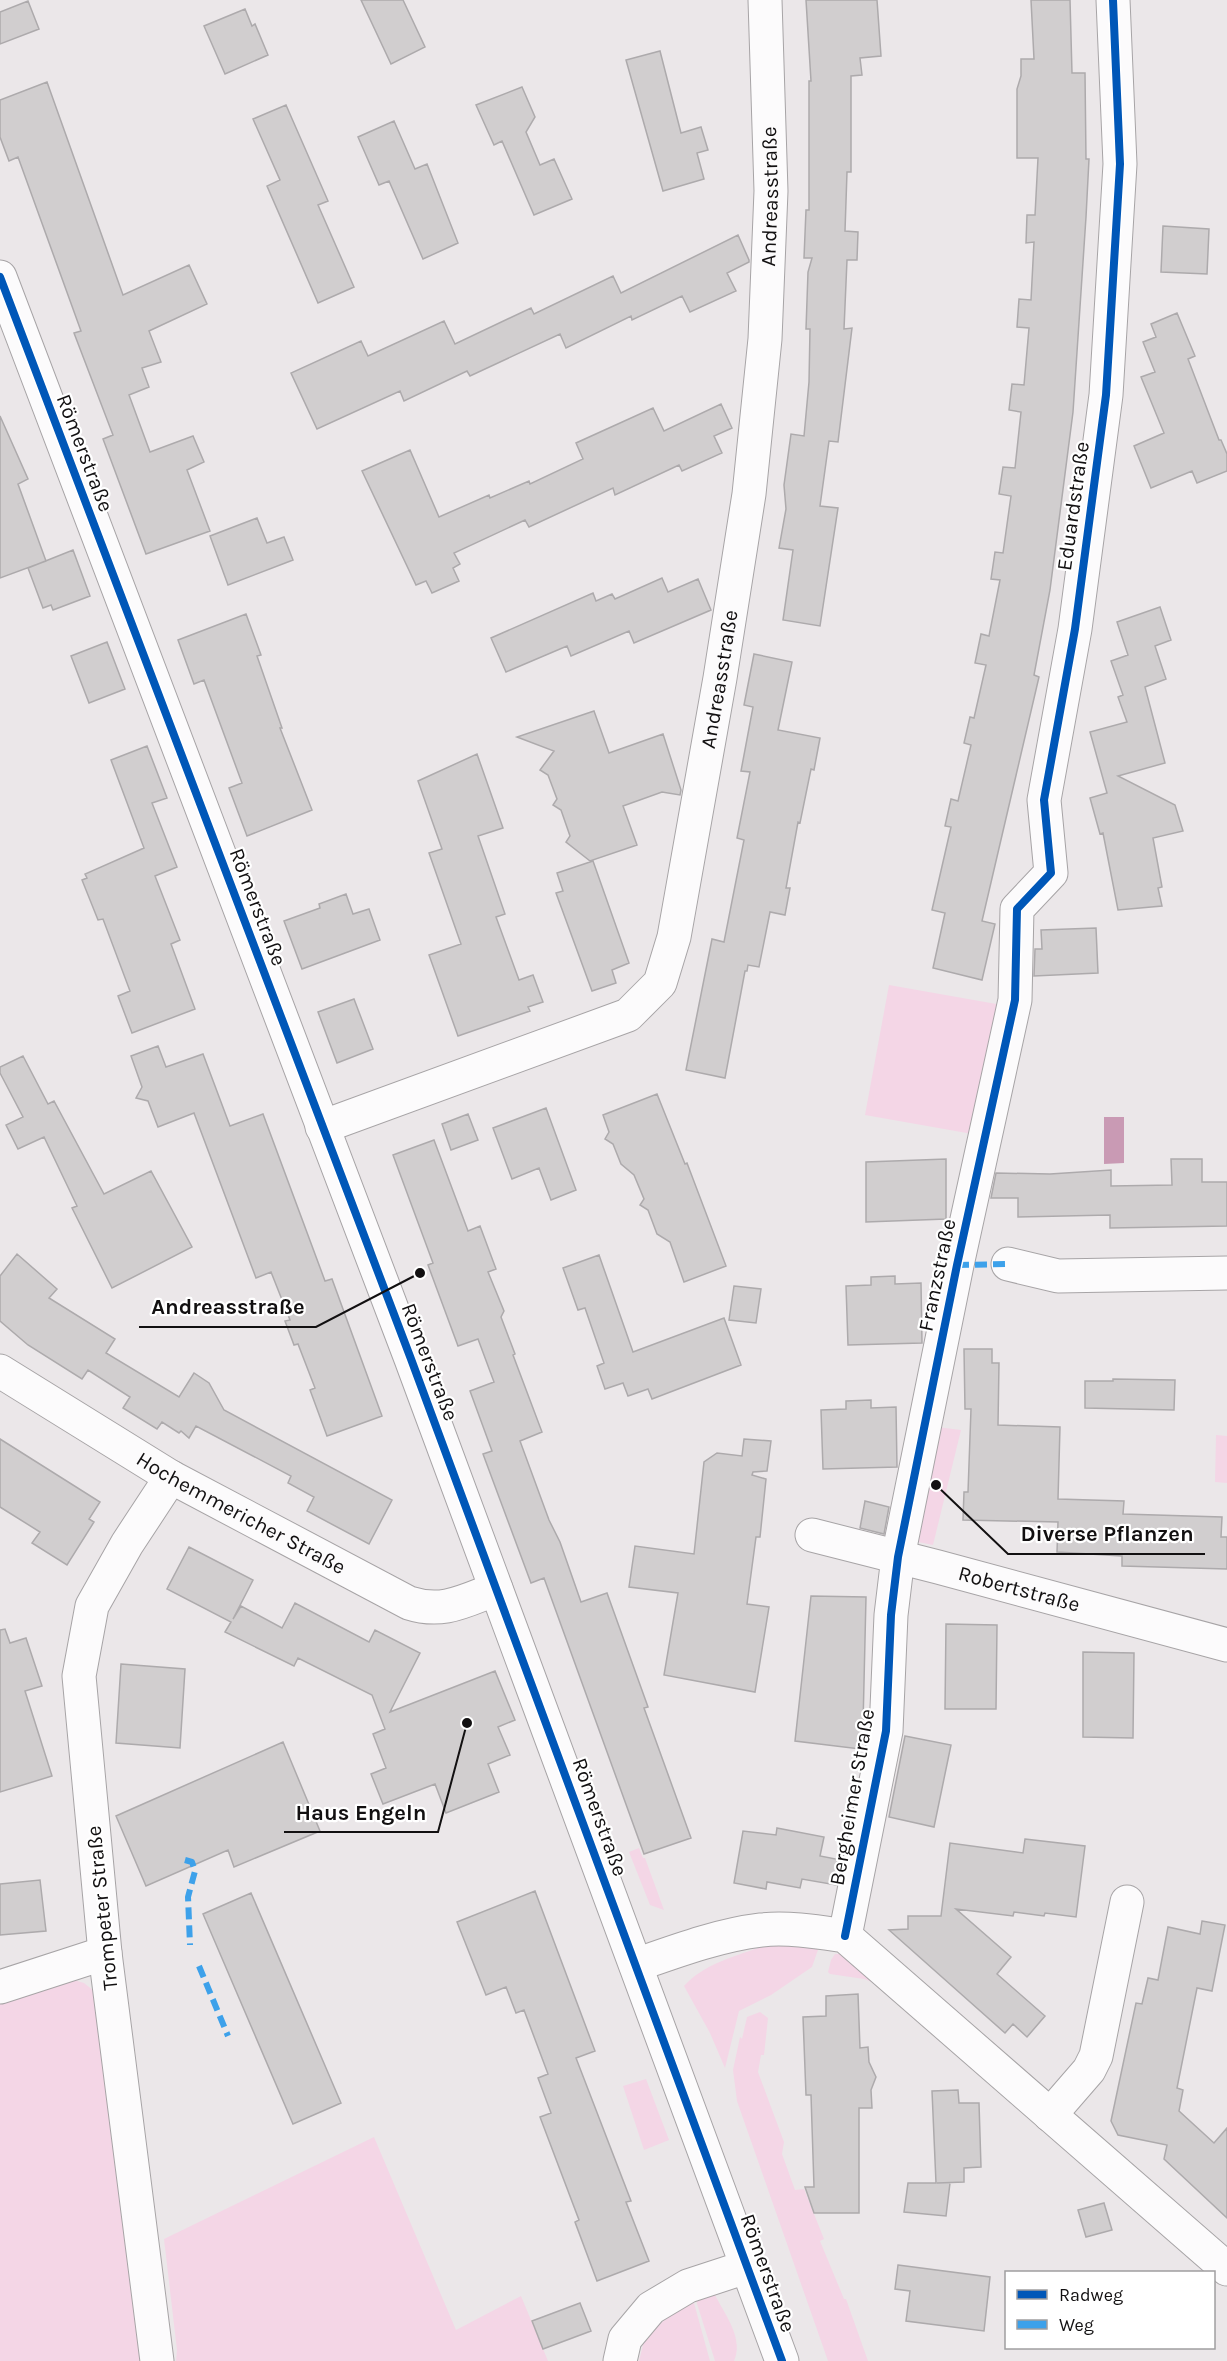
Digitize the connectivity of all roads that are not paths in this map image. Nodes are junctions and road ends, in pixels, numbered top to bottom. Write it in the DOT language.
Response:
graph roads {
  1 [pos="765,0"];
  2 [pos="1113,0"];
  3 [pos="0,277"];
  4 [pos="1015,1000"];
  5 [pos="321,1127"];
  6 [pos="1008,1264"];
  7 [pos="1227,1273"];
  8 [pos="0,1371"];
  9 [pos="171,1477"];
  10 [pos="812,1535"];
  11 [pos="898,1557"];
  12 [pos="496,1589"];
  13 [pos="1227,1645"];
  14 [pos="1127,1902"];
  15 [pos="845,1936"];
  16 [pos="105,1953"];
  17 [pos="636,1965"];
  18 [pos="0,1987"];
  19 [pos="1050,2115"];
  20 [pos="746,2267"];
  21 [pos="1227,2269"];
  22 [pos="157,2361"];
  23 [pos="620,2361"];
  24 [pos="782,2361"];
  1 -- 5 [label="street, Andreasstraße"];
  2 -- 4 [label="street, Eduardstraße"];
  3 -- 5 [label="street, Römerstraße"];
  4 -- 11 [label="street, Franzstraße"];
  5 -- 12 [label="street, Römerstraße"];
  6 -- 7 [label="street"];
  8 -- 9 [label="street, Hochemmericher Straße"];
  9 -- 12 [label="street, Hochemmericher Straße"];
  9 -- 16 [label="street, Trompeter Straße"];
  10 -- 11 [label="street, Robertstraße"];
  11 -- 13 [label="street, Robertstraße"];
  11 -- 15 [label="street, Bergheimer Straße"];
  12 -- 17 [label="street, Römerstraße"];
  14 -- 19 [label="street"];
  15 -- 17 [label="street"];
  15 -- 19 [label="street"];
  16 -- 18 [label="street"];
  16 -- 22 [label="street, Trompeter Straße"];
  17 -- 20 [label="street, Römerstraße"];
  19 -- 21 [label="street"];
  20 -- 23 [label="street, Römerstraße"];
  20 -- 24 [label="street, Römerstraße"];
}
